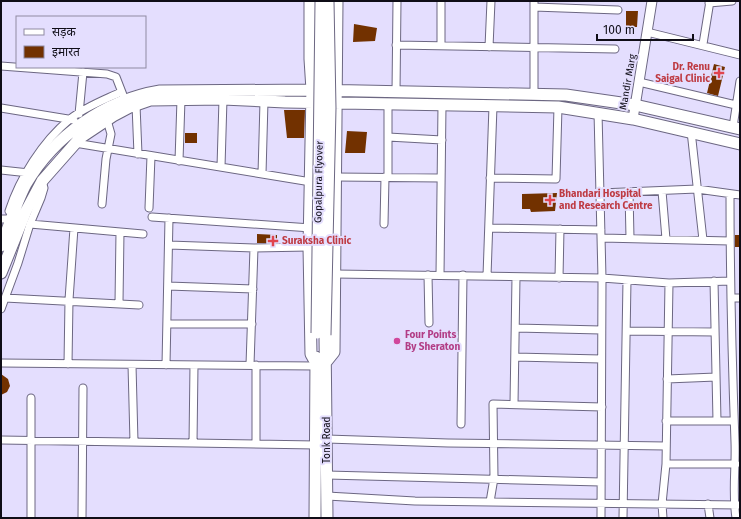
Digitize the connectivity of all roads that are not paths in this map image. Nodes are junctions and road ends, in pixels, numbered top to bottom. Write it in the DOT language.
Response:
graph roads {
  1 [pos="310,1"];
  2 [pos="321,1"];
  3 [pos="328,1"];
  4 [pos="337,1"];
  5 [pos="397,1"];
  6 [pos="441,1"];
  7 [pos="491,1"];
  8 [pos="652,1"];
  9 [pos="732,1"];
  10 [pos="709,2"];
  11 [pos="534,4"];
  12 [pos="618,10"];
  13 [pos="337,18"];
  14 [pos="310,19"];
  15 [pos="647,32"];
  16 [pos="703,44"];
  17 [pos="396,45"];
  18 [pos="441,46"];
  19 [pos="489,47"];
  20 [pos="533,48"];
  21 [pos="615,49"];
  22 [pos="740,55"];
  23 [pos="1,66"];
  24 [pos="16,67"];
  25 [pos="28,68"];
  26 [pos="83,72"];
  27 [pos="740,81"];
  28 [pos="639,82"];
  29 [pos="312,90"];
  30 [pos="337,91"];
  31 [pos="396,92"];
  32 [pos="534,94"];
  33 [pos="123,95"];
  34 [pos="180,99"];
  35 [pos="223,99"];
  36 [pos="264,101"];
  37 [pos="312,102"];
  38 [pos="337,103"];
  39 [pos="388,103"];
  40 [pos="442,104"];
  41 [pos="136,105"];
  42 [pos="635,105"];
  43 [pos="493,106"];
  44 [pos="738,106"];
  45 [pos="558,107"];
  46 [pos="1,108"];
  47 [pos="598,112"];
  48 [pos="82,118"];
  49 [pos="70,119"];
  50 [pos="633,119"];
  51 [pos="107,120"];
  52 [pos="736,128"];
  53 [pos="691,132"];
  54 [pos="388,137"];
  55 [pos="442,140"];
  56 [pos="75,143"];
  57 [pos="740,144"];
  58 [pos="107,148"];
  59 [pos="138,154"];
  60 [pos="151,156"];
  61 [pos="179,161"];
  62 [pos="220,167"];
  63 [pos="1,170"];
  64 [pos="262,174"];
  65 [pos="33,176"];
  66 [pos="336,177"];
  67 [pos="387,177"];
  68 [pos="441,178"];
  69 [pos="490,178"];
  70 [pos="311,182"];
  71 [pos="697,189"];
  72 [pos="662,191"];
  73 [pos="629,192"];
  74 [pos="600,193"];
  75 [pos="730,194"];
  76 [pos="740,195"];
  77 [pos="102,204"];
  78 [pos="149,208"];
  79 [pos="311,209"];
  80 [pos="336,210"];
  81 [pos="152,217"];
  82 [pos="170,218"];
  83 [pos="3,219"];
  84 [pos="30,224"];
  85 [pos="384,224"];
  86 [pos="74,228"];
  87 [pos="311,228"];
  88 [pos="489,228"];
  89 [pos="560,229"];
  90 [pos="601,230"];
  91 [pos="1,232"];
  92 [pos="120,232"];
  93 [pos="143,234"];
  94 [pos="602,238"];
  95 [pos="630,238"];
  96 [pos="666,239"];
  97 [pos="703,240"];
  98 [pos="730,241"];
  99 [pos="169,245"];
  100 [pos="1,246"];
  101 [pos="309,247"];
  102 [pos="254,248"];
  103 [pos="1,273"];
  104 [pos="335,274"];
  105 [pos="428,275"];
  106 [pos="440,275"];
  107 [pos="463,275"];
  108 [pos="487,276"];
  109 [pos="516,277"];
  110 [pos="559,278"];
  111 [pos="602,278"];
  112 [pos="627,280"];
  113 [pos="714,281"];
  114 [pos="730,281"];
  115 [pos="669,283"];
  116 [pos="168,286"];
  117 [pos="253,289"];
  118 [pos="5,298"];
  119 [pos="730,298"];
  120 [pos="740,298"];
  121 [pos="69,300"];
  122 [pos="119,303"];
  123 [pos="139,304"];
  124 [pos="1,309"];
  125 [pos="429,323"];
  126 [pos="167,324"];
  127 [pos="252,324"];
  128 [pos="516,328"];
  129 [pos="601,330"];
  130 [pos="627,331"];
  131 [pos="668,331"];
  132 [pos="715,332"];
  133 [pos="321,334"];
  134 [pos="731,338"];
  135 [pos="740,338"];
  136 [pos="515,357"];
  137 [pos="601,359"];
  138 [pos="1,363"];
  139 [pos="68,364"];
  140 [pos="194,364"];
  141 [pos="320,364"];
  142 [pos="132,365"];
  143 [pos="166,365"];
  144 [pos="253,365"];
  145 [pos="716,377"];
  146 [pos="667,379"];
  147 [pos="83,388"];
  148 [pos="31,398"];
  149 [pos="514,404"];
  150 [pos="602,407"];
  151 [pos="666,421"];
  152 [pos="717,421"];
  153 [pos="734,421"];
  154 [pos="461,424"];
  155 [pos="327,439"];
  156 [pos="1,440"];
  157 [pos="32,440"];
  158 [pos="82,441"];
  159 [pos="134,442"];
  160 [pos="193,444"];
  161 [pos="256,444"];
  162 [pos="494,444"];
  163 [pos="316,445"];
  164 [pos="601,445"];
  165 [pos="626,445"];
  166 [pos="666,446"];
  167 [pos="738,454"];
  168 [pos="666,464"];
  169 [pos="736,464"];
  170 [pos="327,475"];
  171 [pos="494,478"];
  172 [pos="601,482"];
  173 [pos="327,496"];
  174 [pos="490,502"];
  175 [pos="601,503"];
  176 [pos="623,504"];
  177 [pos="662,504"];
  178 [pos="708,504"];
  179 [pos="737,505"];
  180 [pos="31,518"];
  181 [pos="82,518"];
  182 [pos="315,518"];
  183 [pos="327,518"];
  184 [pos="601,518"];
  185 [pos="623,518"];
  186 [pos="663,518"];
  187 [pos="710,518"];
  188 [pos="736,518"];
  1 -- 14 [label="main road"];
  2 -- 133 [label="main road, Gopalpura Flyover, bridge"];
  3 -- 133 [label="main road, Gopalpura Flyover, bridge"];
  4 -- 13 [label="main road"];
  5 -- 17 [label="street"];
  6 -- 18 [label="street"];
  7 -- 19 [label="street"];
  8 -- 15 [label="street, Mandir Marg"];
  9 -- 10 [label="street"];
  10 -- 16 [label="street"];
  11 -- 12 [label="street"];
  11 -- 20 [label="street"];
  13 -- 14 [label="main road"];
  13 -- 30 [label="main road"];
  14 -- 29 [label="main road"];
  15 -- 16 [label="street"];
  15 -- 28 [label="street, Mandir Marg"];
  16 -- 22 [label="street"];
  17 -- 18 [label="street"];
  17 -- 31 [label="street"];
  18 -- 19 [label="street"];
  19 -- 20 [label="street"];
  20 -- 21 [label="street"];
  20 -- 32 [label="street"];
  23 -- 24 [label="street"];
  25 -- 26 [label="street"];
  26 -- 33 [label="street"];
  26 -- 48 [label="street"];
  27 -- 44 [label="street"];
  28 -- 42 [label="street, Mandir Marg"];
  28 -- 44 [label="street"];
  29 -- 30 [label="main road"];
  29 -- 33 [label="main road"];
  29 -- 37 [label="main road"];
  30 -- 31 [label="main road"];
  30 -- 38 [label="main road"];
  31 -- 32 [label="main road"];
  32 -- 42 [label="main road"];
  33 -- 48 [label="main road"];
  34 -- 35 [label="main road"];
  34 -- 41 [label="main road"];
  34 -- 61 [label="street"];
  35 -- 36 [label="main road"];
  35 -- 62 [label="street"];
  36 -- 37 [label="main road"];
  36 -- 64 [label="street"];
  37 -- 38 [label="main road"];
  37 -- 70 [label="main road"];
  38 -- 39 [label="main road"];
  38 -- 66 [label="main road"];
  39 -- 40 [label="main road"];
  39 -- 54 [label="street"];
  40 -- 43 [label="main road"];
  40 -- 55 [label="street"];
  41 -- 51 [label="main road"];
  41 -- 59 [label="street"];
  42 -- 50 [label="street, Mandir Marg"];
  42 -- 52 [label="main road"];
  43 -- 45 [label="main road"];
  43 -- 69 [label="street"];
  44 -- 52 [label="street"];
  45 -- 47 [label="main road"];
  45 -- 69 [label="street"];
  46 -- 49 [label="street"];
  47 -- 50 [label="main road"];
  47 -- 74 [label="street"];
  48 -- 49 [label="street"];
  48 -- 65 [label="main road"];
  49 -- 65 [label="street"];
  50 -- 53 [label="main road"];
  51 -- 56 [label="main road"];
  51 -- 58 [label="street"];
  53 -- 57 [label="main road"];
  53 -- 71 [label="street"];
  54 -- 55 [label="street"];
  54 -- 67 [label="street"];
  55 -- 68 [label="street"];
  56 -- 58 [label="street"];
  56 -- 65 [label="main road"];
  58 -- 59 [label="street"];
  58 -- 77 [label="street"];
  59 -- 60 [label="street"];
  60 -- 61 [label="street"];
  60 -- 78 [label="street"];
  61 -- 62 [label="street"];
  62 -- 64 [label="street"];
  63 -- 65 [label="street"];
  64 -- 70 [label="street"];
  65 -- 83 [label="street"];
  65 -- 84 [label="street"];
  65 -- 100 [label="main road"];
  65 -- 103 [label="main road"];
  66 -- 67 [label="street"];
  66 -- 80 [label="main road"];
  67 -- 68 [label="street"];
  67 -- 85 [label="street"];
  68 -- 106 [label="street"];
  69 -- 88 [label="street"];
  70 -- 79 [label="main road"];
  71 -- 72 [label="street"];
  71 -- 75 [label="street"];
  71 -- 97 [label="street"];
  72 -- 73 [label="street"];
  72 -- 96 [label="street"];
  73 -- 74 [label="street"];
  73 -- 95 [label="street"];
  74 -- 90 [label="street"];
  75 -- 76 [label="street"];
  75 -- 98 [label="street"];
  79 -- 80 [label="main road"];
  79 -- 87 [label="main road"];
  80 -- 104 [label="main road"];
  81 -- 82 [label="street"];
  82 -- 87 [label="street"];
  82 -- 99 [label="street"];
  83 -- 91 [label="street"];
  84 -- 86 [label="street"];
  84 -- 118 [label="street"];
  86 -- 92 [label="street"];
  86 -- 121 [label="street"];
  87 -- 101 [label="main road"];
  88 -- 89 [label="street"];
  88 -- 108 [label="street"];
  89 -- 90 [label="street"];
  89 -- 110 [label="street"];
  90 -- 94 [label="street"];
  92 -- 93 [label="street"];
  92 -- 122 [label="street"];
  94 -- 95 [label="street"];
  94 -- 111 [label="street"];
  95 -- 96 [label="street"];
  96 -- 97 [label="street"];
  97 -- 98 [label="street"];
  98 -- 114 [label="street"];
  99 -- 102 [label="street"];
  99 -- 116 [label="street"];
  101 -- 102 [label="street"];
  101 -- 141 [label="main road"];
  102 -- 117 [label="street"];
  104 -- 105 [label="street"];
  104 -- 141 [label="main road"];
  105 -- 106 [label="street"];
  105 -- 125 [label="street"];
  106 -- 107 [label="street"];
  107 -- 108 [label="street"];
  107 -- 154 [label="street"];
  108 -- 109 [label="street"];
  109 -- 110 [label="street"];
  109 -- 128 [label="street"];
  110 -- 111 [label="street"];
  111 -- 112 [label="street"];
  111 -- 129 [label="street"];
  112 -- 115 [label="street"];
  112 -- 130 [label="street"];
  113 -- 114 [label="street"];
  113 -- 115 [label="street"];
  113 -- 132 [label="street"];
  114 -- 119 [label="street"];
  115 -- 131 [label="street"];
  116 -- 117 [label="street"];
  116 -- 126 [label="street"];
  117 -- 127 [label="street"];
  118 -- 121 [label="street"];
  118 -- 124 [label="street"];
  119 -- 120 [label="street"];
  119 -- 134 [label="street"];
  121 -- 122 [label="street"];
  121 -- 139 [label="street"];
  122 -- 123 [label="street"];
  126 -- 127 [label="street"];
  126 -- 143 [label="street"];
  127 -- 144 [label="street"];
  128 -- 129 [label="street"];
  128 -- 136 [label="street"];
  129 -- 137 [label="street"];
  130 -- 131 [label="street"];
  130 -- 165 [label="street"];
  131 -- 132 [label="street"];
  131 -- 146 [label="street"];
  132 -- 145 [label="street"];
  133 -- 141 [label="main road, Gopalpura Flyover"];
  134 -- 135 [label="street"];
  134 -- 153 [label="street"];
  136 -- 137 [label="street"];
  136 -- 149 [label="street"];
  137 -- 150 [label="street"];
  138 -- 139 [label="street"];
  139 -- 142 [label="street"];
  140 -- 143 [label="street"];
  140 -- 144 [label="street"];
  140 -- 160 [label="street"];
  141 -- 144 [label="street"];
  141 -- 155 [label="main road, Tonk Road"];
  141 -- 163 [label="main road, Tonk Road"];
  142 -- 143 [label="street"];
  142 -- 159 [label="street"];
  144 -- 161 [label="street"];
  145 -- 146 [label="street"];
  145 -- 152 [label="street"];
  146 -- 151 [label="street"];
  147 -- 158 [label="street"];
  148 -- 157 [label="street"];
  149 -- 150 [label="street"];
  149 -- 162 [label="street"];
  150 -- 164 [label="street"];
  151 -- 152 [label="street"];
  151 -- 166 [label="street"];
  152 -- 153 [label="street"];
  153 -- 167 [label="street"];
  155 -- 162 [label="street"];
  155 -- 170 [label="main road, Tonk Road"];
  156 -- 157 [label="street"];
  157 -- 158 [label="street"];
  157 -- 180 [label="street"];
  158 -- 159 [label="street"];
  158 -- 181 [label="street"];
  159 -- 160 [label="street"];
  160 -- 161 [label="street"];
  161 -- 163 [label="street"];
  162 -- 164 [label="street"];
  162 -- 171 [label="street"];
  163 -- 182 [label="main road, Tonk Road"];
  164 -- 165 [label="street"];
  164 -- 172 [label="street"];
  165 -- 166 [label="street"];
  165 -- 176 [label="street"];
  166 -- 168 [label="street"];
  167 -- 169 [label="street"];
  168 -- 169 [label="street"];
  168 -- 177 [label="street"];
  169 -- 179 [label="street"];
  170 -- 171 [label="street"];
  170 -- 173 [label="main road, Tonk Road"];
  171 -- 172 [label="street"];
  171 -- 174 [label="street"];
  172 -- 175 [label="street"];
  173 -- 174 [label="street"];
  173 -- 183 [label="main road, Tonk Road"];
  174 -- 175 [label="street"];
  175 -- 176 [label="street"];
  175 -- 184 [label="street"];
  176 -- 177 [label="street"];
  176 -- 185 [label="street"];
  177 -- 178 [label="street"];
  177 -- 186 [label="street"];
  178 -- 179 [label="street"];
  178 -- 187 [label="street"];
  179 -- 188 [label="street"];
}
